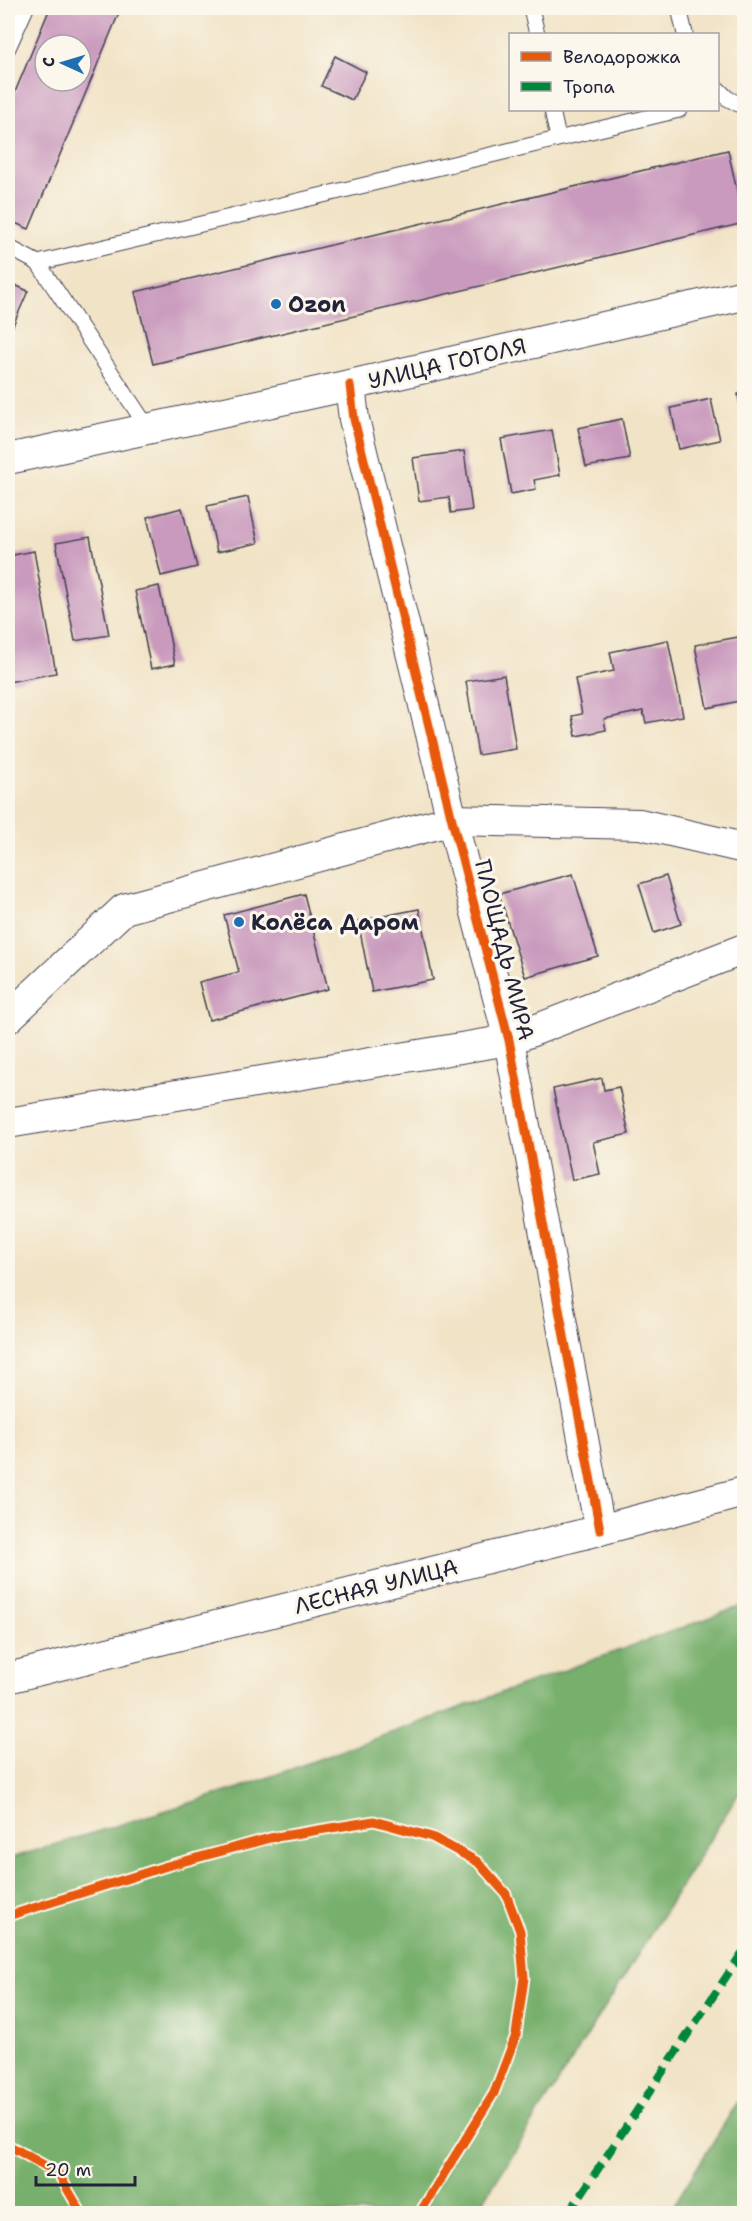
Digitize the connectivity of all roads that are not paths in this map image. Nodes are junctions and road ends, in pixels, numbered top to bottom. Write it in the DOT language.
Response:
graph roads {
  1 [pos="26,8"];
  2 [pos="531,8"];
  3 [pos="679,8"];
  4 [pos="537,33"];
  5 [pos="685,33"];
  6 [pos="8,48"];
  7 [pos="744,94"];
  8 [pos="721,96"];
  9 [pos="744,108"];
  10 [pos="552,111"];
  11 [pos="676,111"];
  12 [pos="558,138"];
  13 [pos="8,247"];
  14 [pos="38,263"];
  15 [pos="744,295"];
  16 [pos="350,385"];
  17 [pos="148,428"];
  18 [pos="8,459"];
  19 [pos="452,820"];
  20 [pos="744,848"];
  21 [pos="744,949"];
  22 [pos="8,1018"];
  23 [pos="509,1040"];
  24 [pos="8,1123"];
  25 [pos="744,1492"];
  26 [pos="600,1530"];
  27 [pos="10,1672"];
  1 -- 6 [label="lane"];
  2 -- 4 [label="lane"];
  3 -- 5 [label="lane"];
  7 -- 8 [label="lane"];
  8 -- 9 [label="lane"];
  10 -- 12 [label="lane"];
  11 -- 12 [label="lane"];
  12 -- 14 [label="lane"];
  13 -- 14 [label="lane"];
  14 -- 17 [label="lane"];
  15 -- 16 [label="street, УЛИЦА ГОГОЛЯ"];
  16 -- 17 [label="street, УЛИЦА ГОГОЛЯ"];
  16 -- 19 [label="street, ПЛОЩАДЬ МИРА"];
  17 -- 18 [label="street, УЛИЦА ГОГОЛЯ"];
  19 -- 20 [label="street"];
  19 -- 22 [label="street"];
  19 -- 23 [label="street, ПЛОЩАДЬ МИРА"];
  21 -- 23 [label="street, ПЛОЩАДЬ МИРА"];
  23 -- 24 [label="street, ПЛОЩАДЬ МИРА"];
  23 -- 26 [label="street, ПЛОЩАДЬ МИРА"];
  25 -- 26 [label="street, ЛЕСНАЯ УЛИЦА"];
  26 -- 27 [label="street, ЛЕСНАЯ УЛИЦА"];
}
